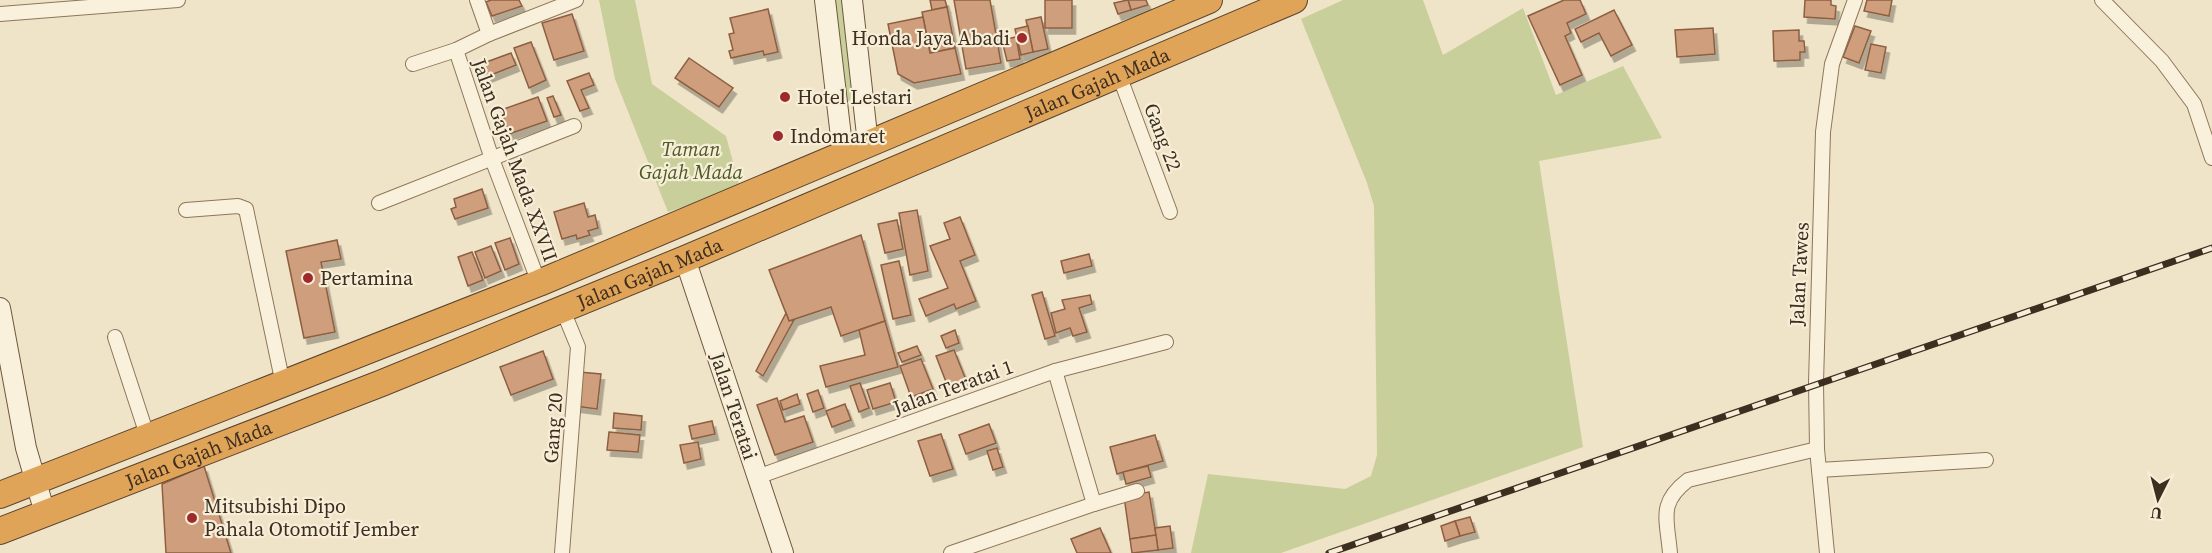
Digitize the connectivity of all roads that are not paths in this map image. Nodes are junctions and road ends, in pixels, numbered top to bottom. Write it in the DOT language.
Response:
graph roads {
  1 [pos="178,0"];
  2 [pos="477,0"];
  3 [pos="576,0"];
  4 [pos="825,0"];
  5 [pos="852,0"];
  6 [pos="1209,0"];
  7 [pos="1294,0"];
  8 [pos="1855,0"];
  9 [pos="2102,0"];
  10 [pos="124,2"];
  11 [pos="0,14"];
  12 [pos="489,34"];
  13 [pos="456,50"];
  14 [pos="413,64"];
  15 [pos="1119,75"];
  16 [pos="574,126"];
  17 [pos="868,144"];
  18 [pos="843,154"];
  19 [pos="2212,158"];
  20 [pos="492,159"];
  21 [pos="379,203"];
  22 [pos="186,210"];
  23 [pos="1170,212"];
  24 [pos="685,259"];
  25 [pos="539,283"];
  26 [pos="0,308"];
  27 [pos="562,308"];
  28 [pos="115,337"];
  29 [pos="1166,342"];
  30 [pos="1055,371"];
  31 [pos="283,384"];
  32 [pos="148,438"];
  33 [pos="1817,449"];
  34 [pos="1986,460"];
  35 [pos="1819,470"];
  36 [pos="757,477"];
  37 [pos="35,481"];
  38 [pos="1137,491"];
  39 [pos="0,495"];
  40 [pos="1094,504"];
  41 [pos="45,513"];
  42 [pos="0,531"];
  43 [pos="562,553"];
  44 [pos="783,553"];
  45 [pos="951,553"];
  46 [pos="1670,553"];
  47 [pos="1827,553"];
  1 -- 10 [label="street"];
  2 -- 12 [label="street"];
  3 -- 12 [label="street"];
  4 -- 18 [label="street"];
  5 -- 17 [label="street"];
  6 -- 17 [label="highway, Jalan Gajah Mada"];
  7 -- 15 [label="highway, Jalan Gajah Mada"];
  8 -- 33 [label="street, Jalan Tawes"];
  9 -- 19 [label="street"];
  10 -- 11 [label="street"];
  12 -- 13 [label="street"];
  13 -- 14 [label="street"];
  13 -- 20 [label="street, Jalan Gajah Mada XXVII"];
  15 -- 23 [label="street, Gang 22"];
  15 -- 24 [label="highway, Jalan Gajah Mada"];
  16 -- 20 [label="street"];
  17 -- 18 [label="highway, Jalan Gajah Mada"];
  18 -- 25 [label="highway, Jalan Gajah Mada"];
  20 -- 21 [label="street"];
  20 -- 25 [label="street, Jalan Gajah Mada XXVII"];
  22 -- 31 [label="street"];
  24 -- 27 [label="highway, Jalan Gajah Mada"];
  24 -- 36 [label="street, Jalan Teratai"];
  25 -- 31 [label="highway, Jalan Gajah Mada"];
  26 -- 37 [label="street"];
  27 -- 41 [label="highway, Jalan Gajah Mada"];
  27 -- 43 [label="street, Gang 20"];
  28 -- 32 [label="street"];
  29 -- 30 [label="street, Jalan Teratai 1"];
  30 -- 36 [label="street, Jalan Teratai 1"];
  30 -- 40 [label="street"];
  31 -- 32 [label="highway, Jalan Gajah Mada"];
  32 -- 37 [label="highway, Jalan Gajah Mada"];
  33 -- 35 [label="street, Jalan Tawes"];
  33 -- 46 [label="street"];
  34 -- 35 [label="street"];
  35 -- 47 [label="street, Jalan Tawes"];
  36 -- 44 [label="street, Jalan Teratai"];
  37 -- 39 [label="highway, Jalan Gajah Mada"];
  37 -- 41 [label="street"];
  38 -- 40 [label="street"];
  40 -- 45 [label="street"];
  41 -- 42 [label="highway, Jalan Gajah Mada"];
}
